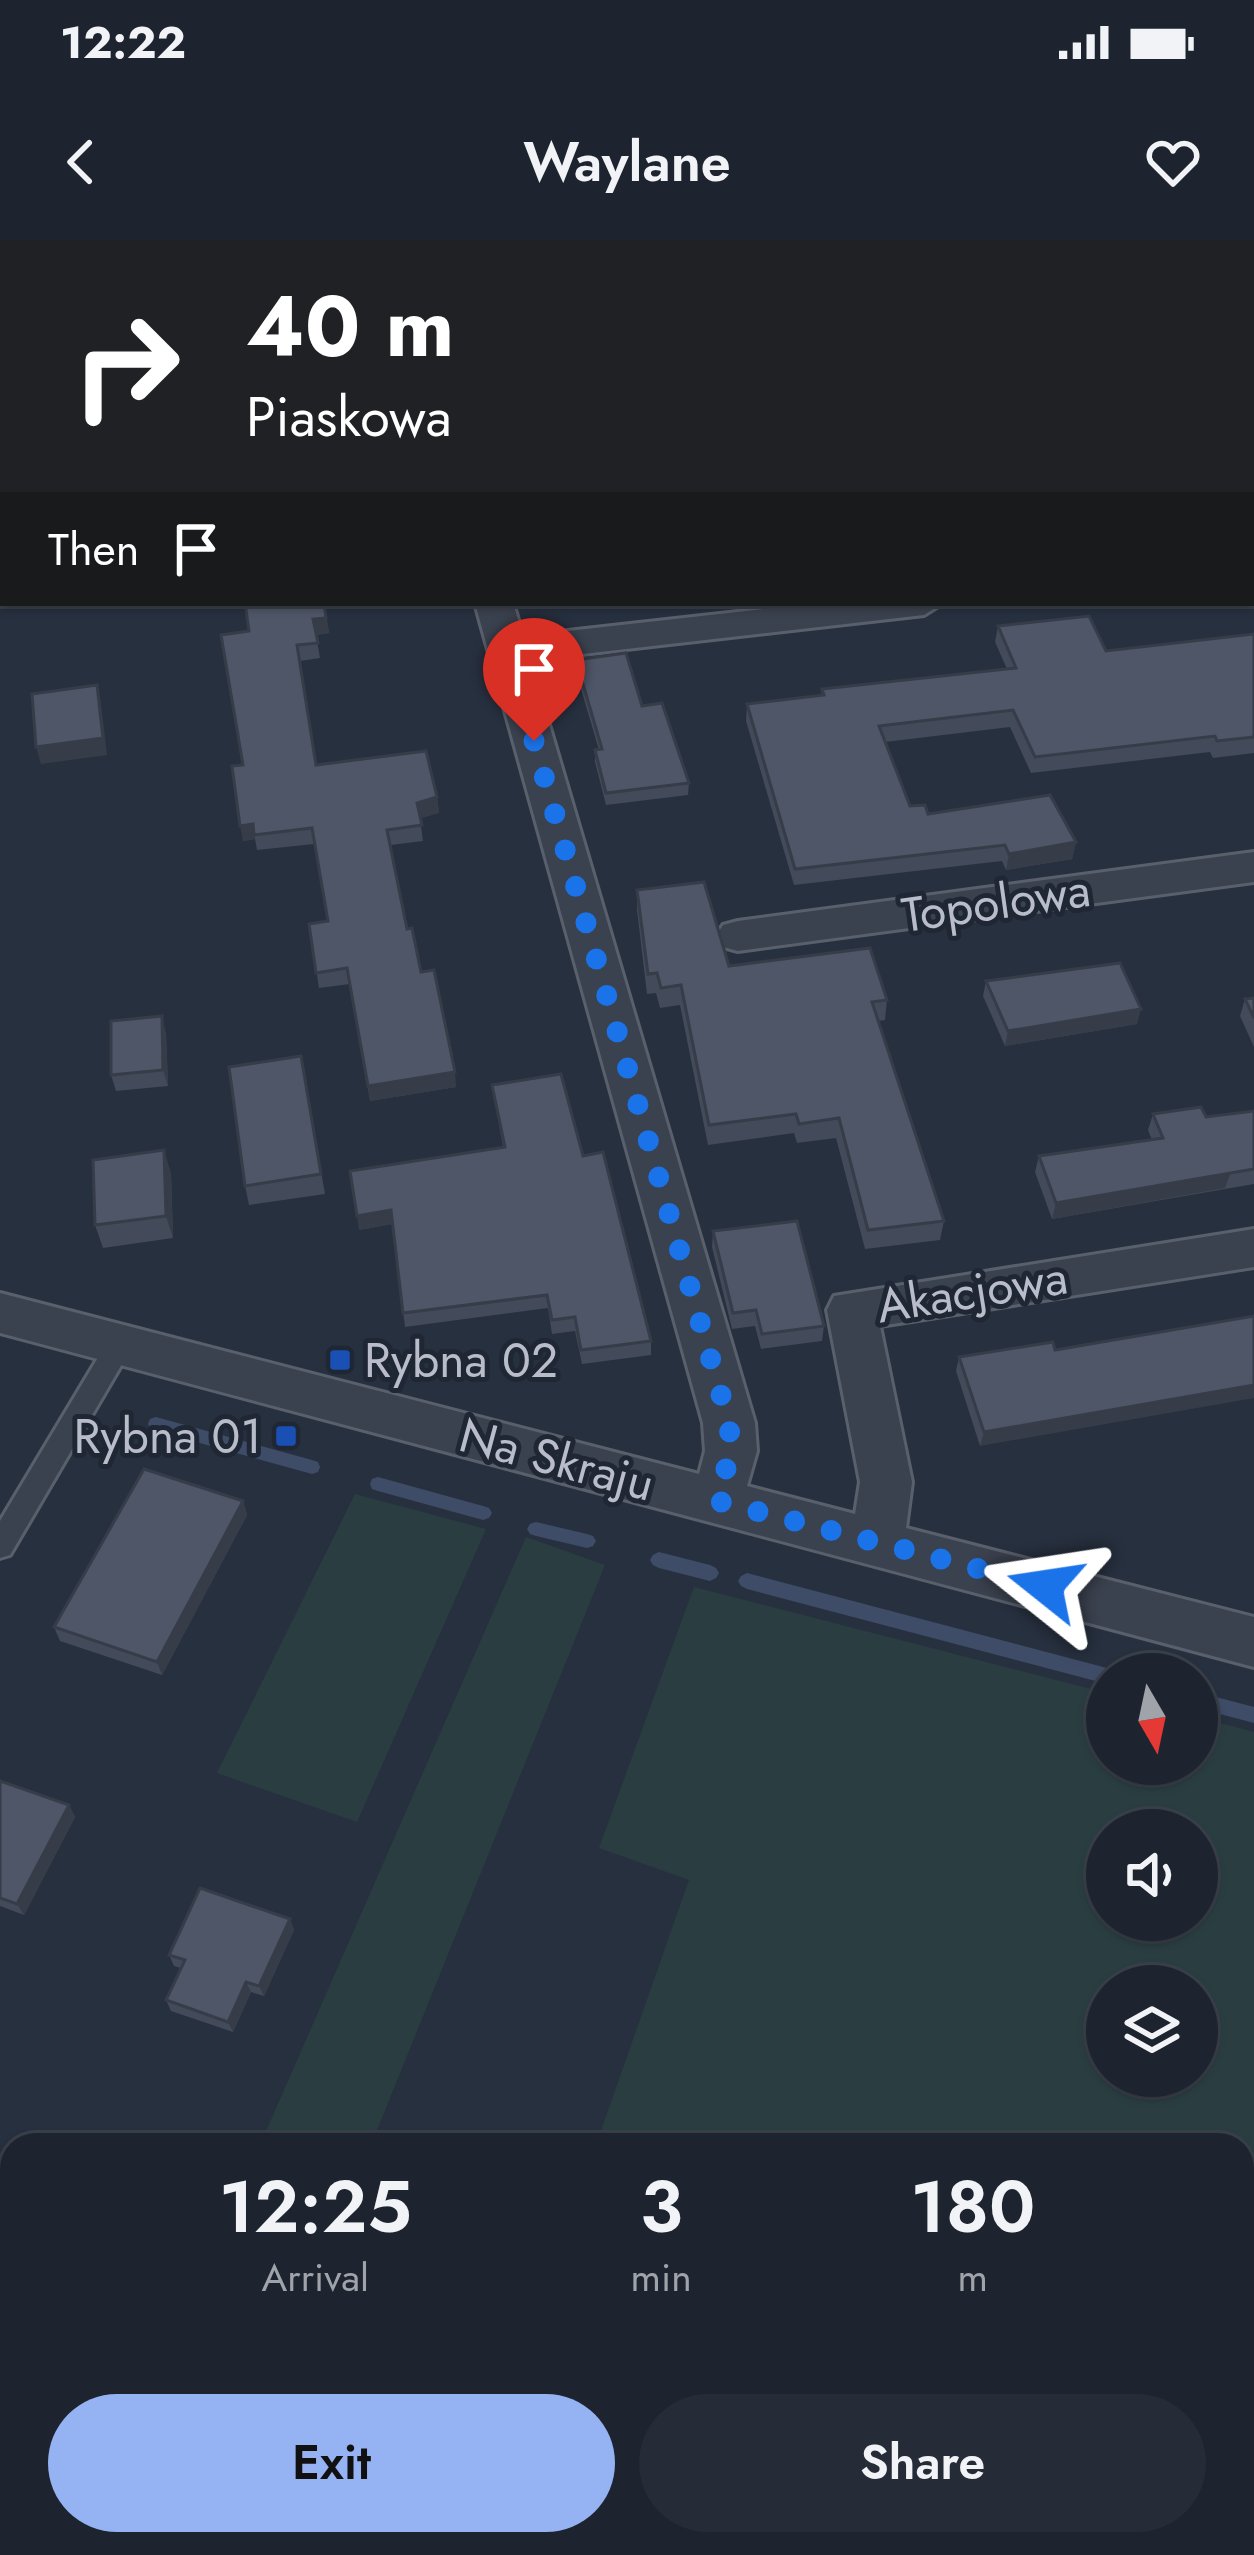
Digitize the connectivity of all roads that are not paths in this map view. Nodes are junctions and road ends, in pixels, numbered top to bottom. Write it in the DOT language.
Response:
graph roads {
  1 [pos="495,606"];
  2 [pos="895,606"];
  3 [pos="508,650"];
  4 [pos="1254,867"];
  5 [pos="738,936"];
  6 [pos="1254,1248"];
  7 [pos="0,1313"];
  8 [pos="120,1345"];
  9 [pos="717,1501"];
  10 [pos="878,1541"];
  11 [pos="0,1546"];
  12 [pos="1254,1642"];
  1 -- 3 [label="street"];
  2 -- 3 [label="street"];
  3 -- 9 [label="street"];
  4 -- 5 [label="street, Topolowa"];
  6 -- 10 [label="street, Akacjowa"];
  7 -- 8 [label="street, Na Skraju"];
  8 -- 9 [label="street, Na Skraju"];
  8 -- 11 [label="lane"];
  9 -- 10 [label="street, Na Skraju"];
  10 -- 12 [label="street, Na Skraju"];
}
